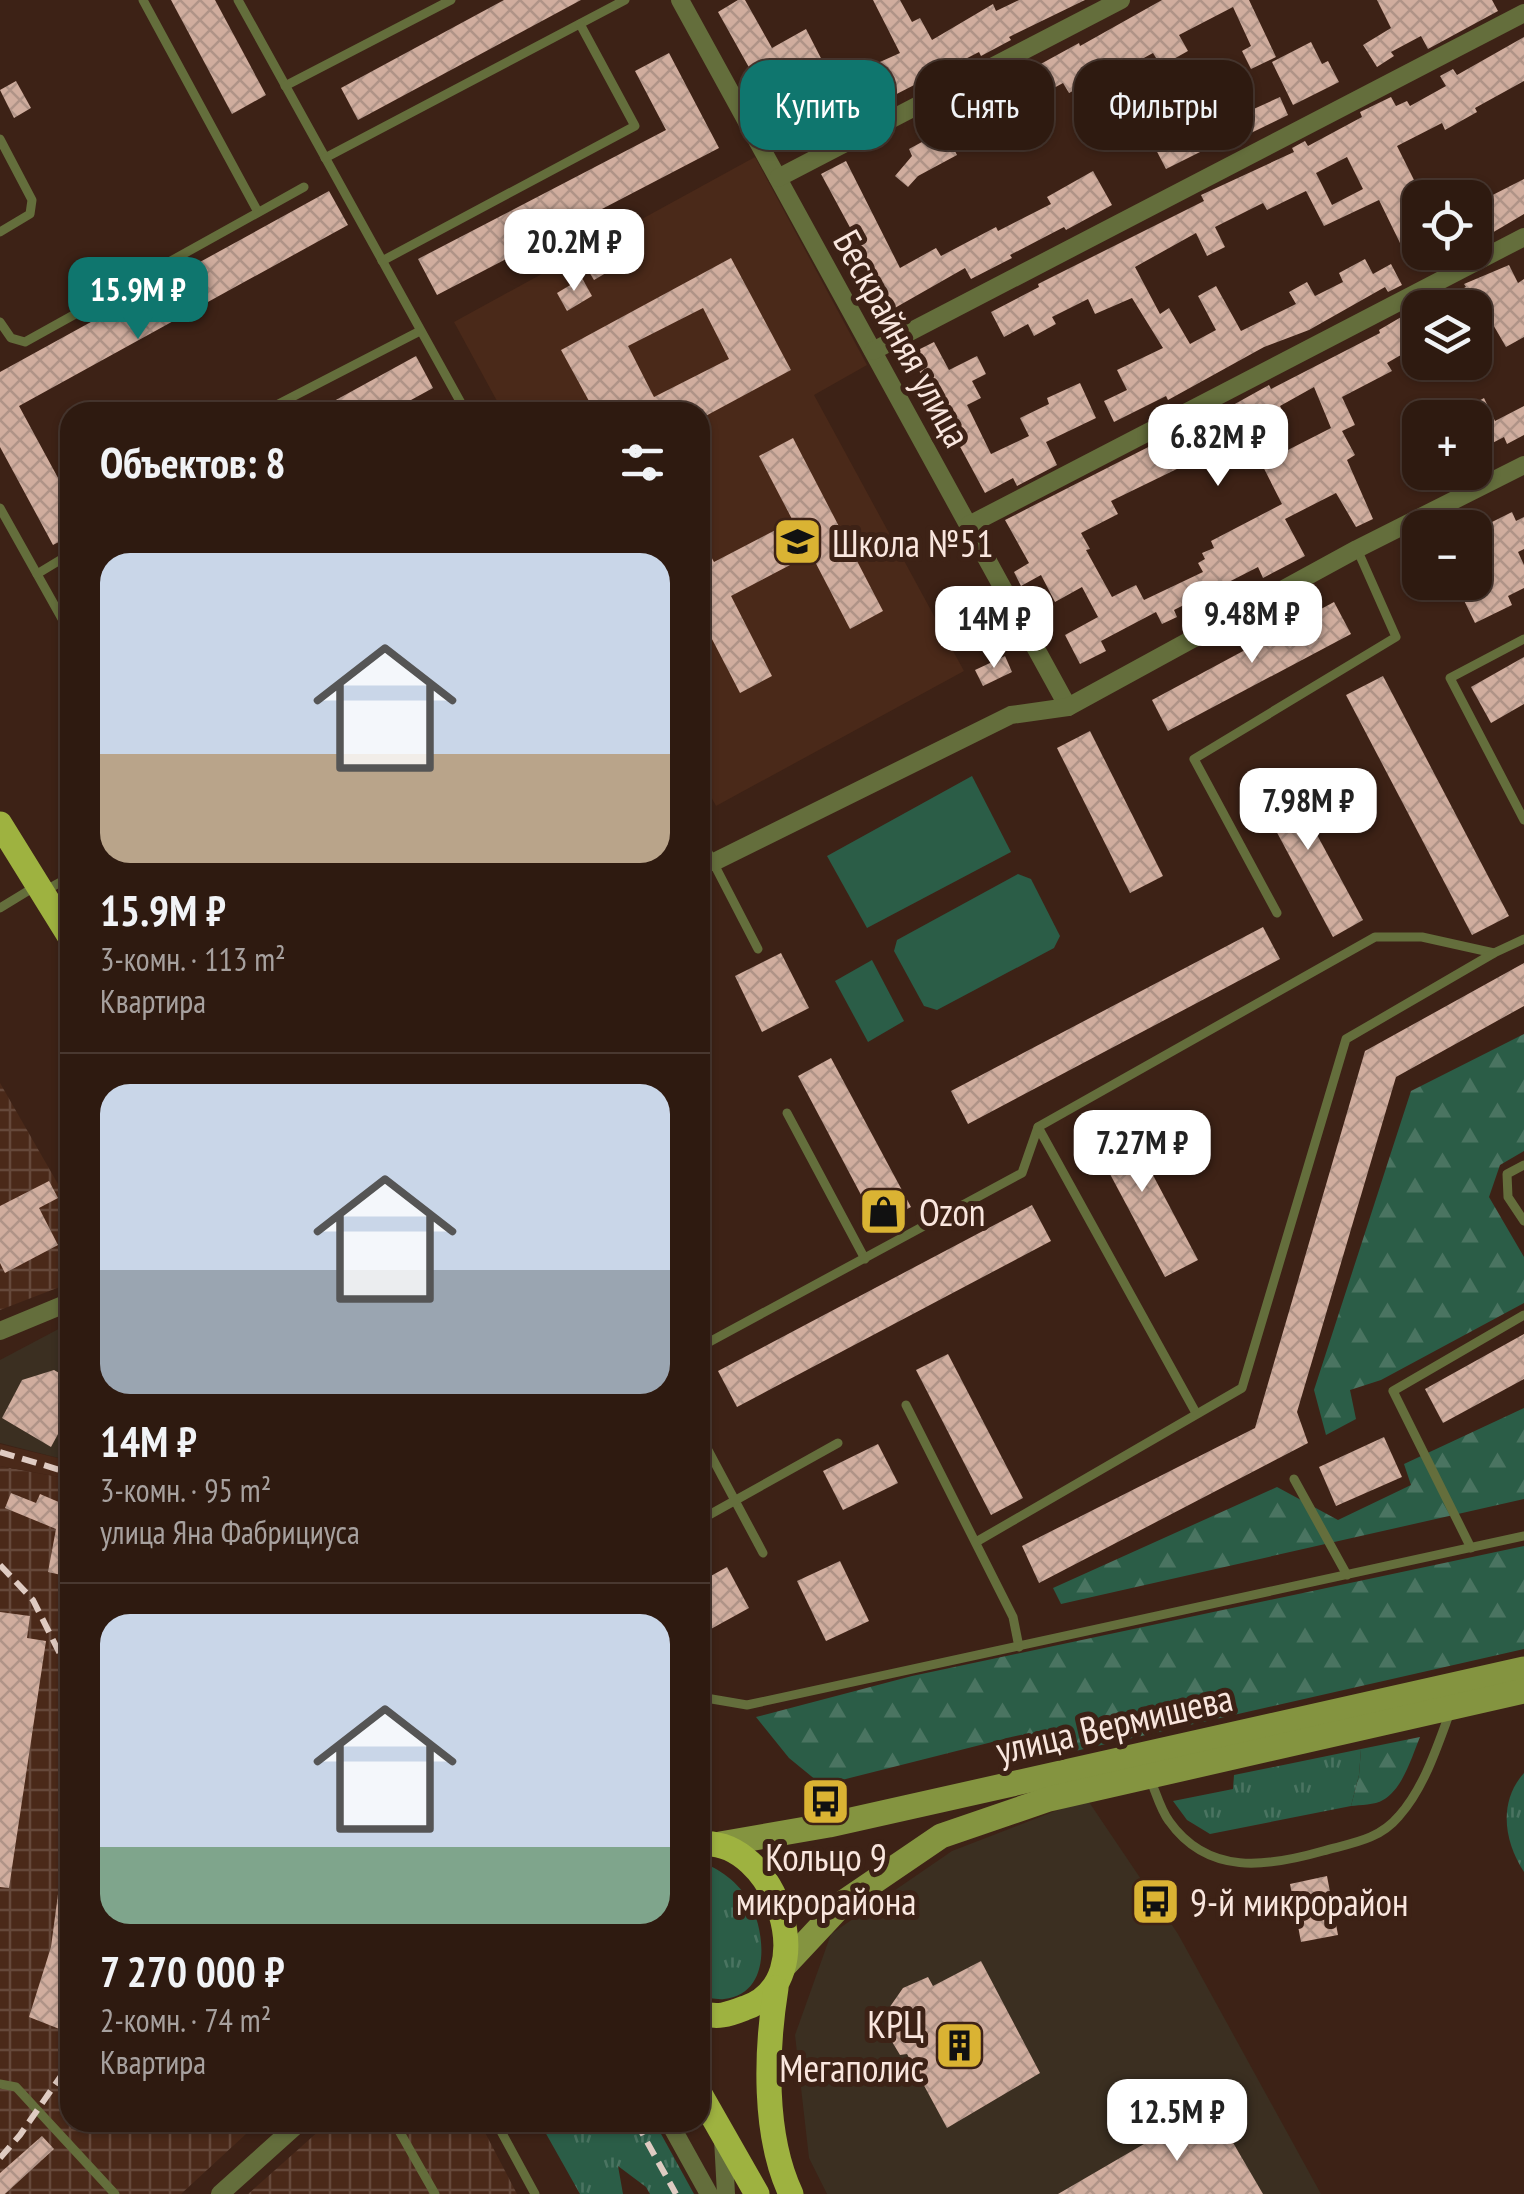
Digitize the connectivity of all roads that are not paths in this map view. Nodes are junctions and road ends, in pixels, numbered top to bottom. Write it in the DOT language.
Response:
graph roads {
  1 [pos="143,0"];
  2 [pos="238,0"];
  3 [pos="451,0"];
  4 [pos="625,0"];
  5 [pos="680,0"];
  6 [pos="1121,0"];
  7 [pos="1524,14"];
  8 [pos="580,24"];
  9 [pos="285,86"];
  10 [pos="0,139"];
  11 [pos="325,158"];
  12 [pos="778,178"];
  13 [pos="304,187"];
  14 [pos="258,212"];
  15 [pos="0,232"];
  16 [pos="1524,237"];
  17 [pos="382,261"];
  18 [pos="0,322"];
  19 [pos="420,330"];
  20 [pos="873,351"];
  21 [pos="282,402"];
  22 [pos="460,402"];
  23 [pos="1524,465"];
  24 [pos="0,508"];
  25 [pos="968,525"];
  26 [pos="1357,550"];
  27 [pos="60,560"];
  28 [pos="37,574"];
  29 [pos="60,615"];
  30 [pos="1524,639"];
  31 [pos="1068,707"];
  32 [pos="1524,820"];
  33 [pos="0,824"];
  34 [pos="710,855"];
  35 [pos="714,862"];
  36 [pos="60,880"];
  37 [pos="41,887"];
  38 [pos="0,908"];
  39 [pos="1277,913"];
  40 [pos="60,920"];
  41 [pos="1524,939"];
  42 [pos="758,950"];
  43 [pos="1494,953"];
  44 [pos="788,1112"];
  45 [pos="1038,1127"];
  46 [pos="1524,1164"];
  47 [pos="1524,1221"];
  48 [pos="866,1259"];
  49 [pos="60,1306"];
  50 [pos="1524,1314"];
  51 [pos="0,1331"];
  52 [pos="710,1342"];
  53 [pos="906,1406"];
  54 [pos="1196,1414"];
  55 [pos="838,1442"];
  56 [pos="710,1455"];
  57 [pos="1294,1479"];
  58 [pos="734,1501"];
  59 [pos="710,1514"];
  60 [pos="1524,1536"];
  61 [pos="976,1542"];
  62 [pos="1471,1548"];
  63 [pos="763,1553"];
  64 [pos="1347,1575"];
  65 [pos="1020,1647"];
  66 [pos="1524,1669"];
  67 [pos="1524,1692"];
  68 [pos="710,1699"];
  69 [pos="1452,1708"];
  70 [pos="1149,1776"];
  71 [pos="710,1843"];
  72 [pos="710,1844"];
  73 [pos="781,1976"];
  74 [pos="710,2016"];
  75 [pos="0,2084"];
  76 [pos="710,2111"];
  77 [pos="289,2132"];
  78 [pos="400,2132"];
  79 [pos="501,2132"];
  80 [pos="675,2132"];
  81 [pos="723,2134"];
  82 [pos="115,2194"];
  83 [pos="220,2194"];
  84 [pos="436,2194"];
  85 [pos="535,2194"];
  86 [pos="709,2194"];
  87 [pos="726,2194"];
  88 [pos="758,2194"];
  89 [pos="791,2194"];
  1 -- 14 [label="lane"];
  2 -- 9 [label="lane"];
  3 -- 9 [label="lane"];
  4 -- 8 [label="lane"];
  5 -- 12 [label="street, Бескрайняя улица"];
  6 -- 12 [label="street"];
  7 -- 20 [label="street"];
  8 -- 11 [label="lane"];
  8 -- 17 [label="lane"];
  9 -- 11 [label="lane"];
  10 -- 15 [label="lane"];
  11 -- 17 [label="lane"];
  12 -- 20 [label="street, Бескрайняя улица"];
  13 -- 14 [label="lane"];
  14 -- 18 [label="lane"];
  16 -- 25 [label="street"];
  17 -- 19 [label="lane"];
  19 -- 21 [label="lane"];
  19 -- 22 [label="lane"];
  20 -- 25 [label="street, Бескрайняя улица"];
  23 -- 26 [label="street"];
  24 -- 28 [label="lane"];
  25 -- 31 [label="street, Бескрайняя улица"];
  26 -- 31 [label="street"];
  26 -- 39 [label="lane"];
  27 -- 28 [label="lane"];
  28 -- 29 [label="lane"];
  30 -- 32 [label="lane"];
  31 -- 35 [label="street"];
  33 -- 37 [label="main road"];
  34 -- 35 [label="lane"];
  35 -- 42 [label="lane"];
  36 -- 37 [label="lane"];
  37 -- 38 [label="lane"];
  37 -- 40 [label="main road"];
  41 -- 43 [label="lane"];
  43 -- 45 [label="lane"];
  43 -- 54 [label="lane"];
  44 -- 48 [label="lane"];
  45 -- 48 [label="lane"];
  45 -- 54 [label="lane"];
  46 -- 47 [label="lane"];
  48 -- 52 [label="lane"];
  49 -- 51 [label="street"];
  50 -- 62 [label="lane"];
  53 -- 61 [label="lane"];
  54 -- 61 [label="lane"];
  55 -- 58 [label="lane"];
  56 -- 58 [label="lane"];
  57 -- 64 [label="lane"];
  58 -- 59 [label="lane"];
  58 -- 63 [label="lane"];
  60 -- 62 [label="lane"];
  61 -- 65 [label="lane"];
  62 -- 64 [label="lane"];
  64 -- 65 [label="lane"];
  65 -- 68 [label="lane"];
  66 -- 71 [label="main road, улица Вермишева"];
  67 -- 69 [label="main road, улица Вермишева"];
  69 -- 70 [label="main road, улица Вермишева"];
  69 -- 70 [label="lane"];
  70 -- 73 [label="main road, улица Вермишева"];
  72 -- 73 [label="main road"];
  73 -- 74 [label="main road"];
  73 -- 89 [label="main road"];
  75 -- 82 [label="lane"];
  76 -- 81 [label="main road"];
  77 -- 83 [label="street"];
  78 -- 84 [label="lane"];
  79 -- 85 [label="lane"];
  80 -- 86 [label="street"];
  81 -- 87 [label="street"];
  81 -- 88 [label="main road"];
}
